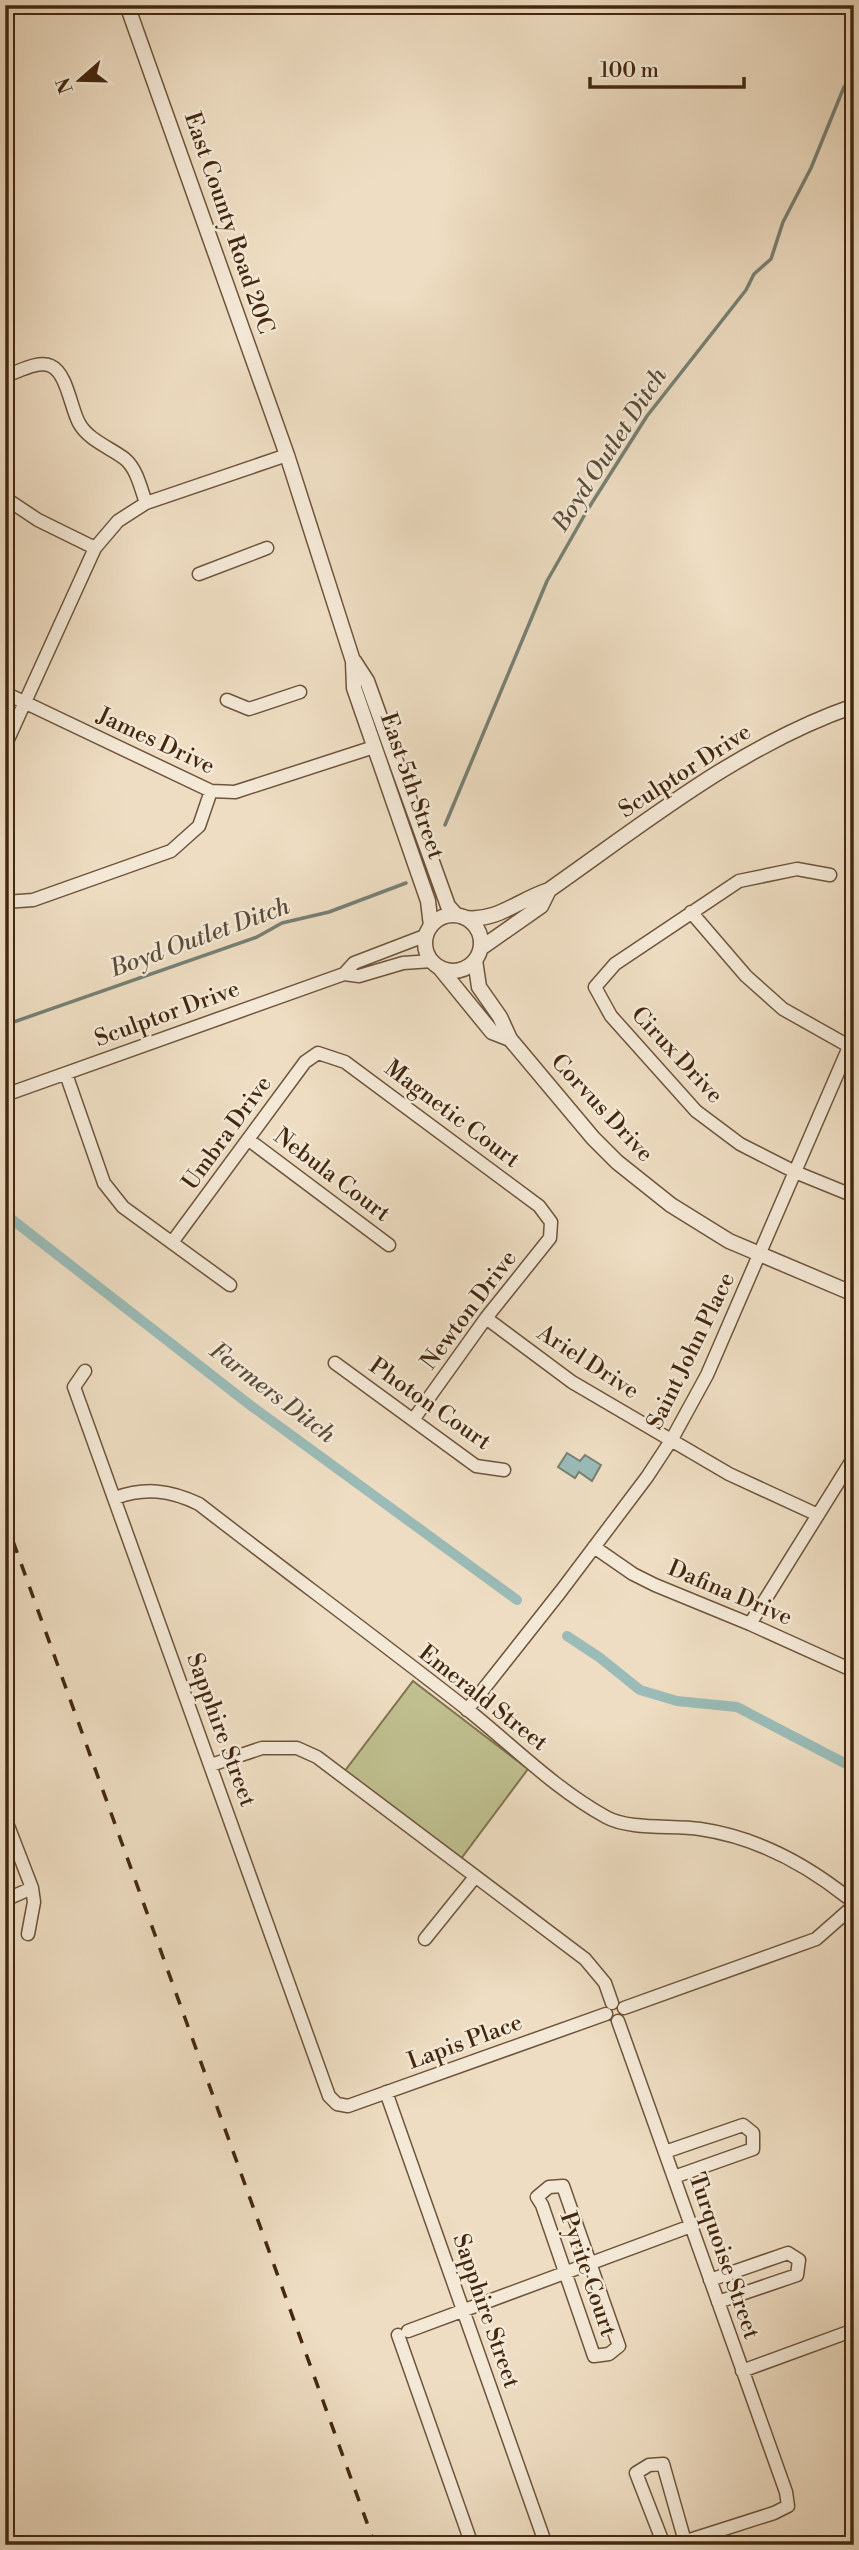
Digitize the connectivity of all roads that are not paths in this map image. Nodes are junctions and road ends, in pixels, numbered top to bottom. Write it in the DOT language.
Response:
graph roads {
  1 [pos="127,5"];
  2 [pos="5,376"];
  3 [pos="287,455"];
  4 [pos="5,498"];
  5 [pos="146,503"];
  6 [pos="96,548"];
  7 [pos="267,548"];
  8 [pos="199,574"];
  9 [pos="353,660"];
  10 [pos="300,692"];
  11 [pos="5,693"];
  12 [pos="226,700"];
  13 [pos="26,703"];
  14 [pos="854,706"];
  15 [pos="5,746"];
  16 [pos="374,747"];
  17 [pos="211,791"];
  18 [pos="830,875"];
  19 [pos="549,890"];
  20 [pos="5,902"];
  21 [pos="691,912"];
  22 [pos="461,916"];
  23 [pos="429,930"];
  24 [pos="478,954"];
  25 [pos="435,964"];
  26 [pos="344,974"];
  27 [pos="510,1040"];
  28 [pos="851,1048"];
  29 [pos="318,1053"];
  30 [pos="65,1074"];
  31 [pos="5,1095"];
  32 [pos="249,1140"];
  33 [pos="795,1172"];
  34 [pos="854,1196"];
  35 [pos="551,1222"];
  36 [pos="173,1241"];
  37 [pos="389,1245"];
  38 [pos="760,1256"];
  39 [pos="230,1285"];
  40 [pos="854,1294"];
  41 [pos="486,1318"];
  42 [pos="335,1363"];
  43 [pos="85,1371"];
  44 [pos="413,1420"];
  45 [pos="672,1439"];
  46 [pos="854,1457"];
  47 [pos="504,1470"];
  48 [pos="115,1498"];
  49 [pos="817,1516"];
  50 [pos="594,1547"];
  51 [pos="750,1624"];
  52 [pos="854,1671"];
  53 [pos="467,1710"];
  54 [pos="211,1765"];
  55 [pos="5,1818"];
  56 [pos="475,1877"];
  57 [pos="32,1888"];
  58 [pos="5,1900"];
  59 [pos="851,1903"];
  60 [pos="28,1934"];
  61 [pos="425,1939"];
  62 [pos="615,2011"];
  63 [pos="386,2092"];
  64 [pos="337,2104"];
  65 [pos="665,2152"];
  66 [pos="674,2177"];
  67 [pos="691,2226"];
  68 [pos="590,2264"];
  69 [pos="565,2272"];
  70 [pos="710,2280"];
  71 [pos="718,2302"];
  72 [pos="463,2311"];
  73 [pos="854,2330"];
  74 [pos="742,2371"];
  75 [pos="682,2543"];
  76 [pos="472,2545"];
  77 [pos="546,2545"];
  78 [pos="664,2545"];
  1 -- 3 [label="street, East County Road 20C"];
  2 -- 5 [label="street"];
  3 -- 5 [label="street"];
  3 -- 9 [label="street, East 5th Street"];
  4 -- 6 [label="street"];
  5 -- 6 [label="street"];
  6 -- 13 [label="street"];
  7 -- 8 [label="street"];
  9 -- 16 [label="street, East 5th Street"];
  9 -- 22 [label="street, East 5th Street"];
  10 -- 12 [label="street"];
  11 -- 13 [label="street, James Drive"];
  13 -- 15 [label="street"];
  13 -- 17 [label="street, James Drive"];
  14 -- 19 [label="street, Sculptor Drive"];
  16 -- 17 [label="street, James Drive"];
  16 -- 23 [label="street, East 5th Street"];
  17 -- 20 [label="street"];
  18 -- 21 [label="street"];
  19 -- 22 [label="street, Sculptor Drive"];
  19 -- 24 [label="street, Sculptor Drive"];
  21 -- 28 [label="street"];
  21 -- 33 [label="street, Cirux Drive"];
  22 -- 23 [label="street"];
  22 -- 24 [label="street"];
  23 -- 25 [label="street"];
  23 -- 26 [label="street, Sculptor Drive"];
  24 -- 25 [label="street"];
  24 -- 27 [label="street, Corvus Drive"];
  25 -- 26 [label="street, Sculptor Drive"];
  25 -- 27 [label="street, Corvus Drive"];
  26 -- 30 [label="street, Sculptor Drive"];
  27 -- 38 [label="street, Corvus Drive"];
  28 -- 33 [label="street, Saint John Place"];
  29 -- 32 [label="street, Umbra Drive"];
  29 -- 35 [label="street, Magnetic Court"];
  30 -- 31 [label="street, Sculptor Drive"];
  30 -- 36 [label="street"];
  32 -- 36 [label="street, Umbra Drive"];
  32 -- 37 [label="street, Nebula Court"];
  33 -- 34 [label="street, Cirux Drive"];
  33 -- 38 [label="street, Saint John Place"];
  35 -- 41 [label="street, Newton Drive"];
  36 -- 39 [label="street"];
  38 -- 40 [label="street, Corvus Drive"];
  38 -- 45 [label="street, Saint John Place"];
  41 -- 44 [label="street, Newton Drive"];
  41 -- 45 [label="street, Ariel Drive"];
  42 -- 44 [label="street, Photon Court"];
  43 -- 48 [label="street, Sapphire Street"];
  44 -- 47 [label="street, Photon Court"];
  45 -- 49 [label="street, Ariel Drive"];
  45 -- 50 [label="street, Saint John Place"];
  46 -- 49 [label="street"];
  48 -- 53 [label="street, Emerald Street"];
  48 -- 54 [label="street, Sapphire Street"];
  49 -- 51 [label="street"];
  50 -- 51 [label="street, Dafina Drive"];
  50 -- 53 [label="street, Saint John Place"];
  51 -- 52 [label="street, Dafina Drive"];
  53 -- 59 [label="street, Emerald Street"];
  54 -- 56 [label="street, Turquoise Street"];
  54 -- 64 [label="street, Sapphire Street"];
  55 -- 57 [label="street"];
  56 -- 61 [label="street"];
  56 -- 62 [label="street, Turquoise Street"];
  57 -- 58 [label="street"];
  57 -- 60 [label="street"];
  59 -- 62 [label="street, Lapis Place"];
  62 -- 63 [label="street, Lapis Place"];
  62 -- 65 [label="street, Turquoise Street"];
  63 -- 64 [label="street, Lapis Place"];
  63 -- 72 [label="street, Sapphire Street"];
  65 -- 66 [label="street, Turquoise Street"];
  65 -- 66 [label="street"];
  66 -- 67 [label="street, Turquoise Street"];
  67 -- 68 [label="street"];
  67 -- 70 [label="street, Turquoise Street"];
  68 -- 69 [label="street"];
  68 -- 69 [label="street, Pyrite Court"];
  68 -- 69 [label="street, Pyrite Court"];
  69 -- 72 [label="street"];
  70 -- 71 [label="street, Turquoise Street"];
  70 -- 71 [label="street"];
  71 -- 74 [label="street, Turquoise Street"];
  72 -- 76 [label="street"];
  72 -- 77 [label="street, Sapphire Street"];
  73 -- 74 [label="street"];
  74 -- 75 [label="street, Turquoise Street"];
  75 -- 78 [label="street"];
}
